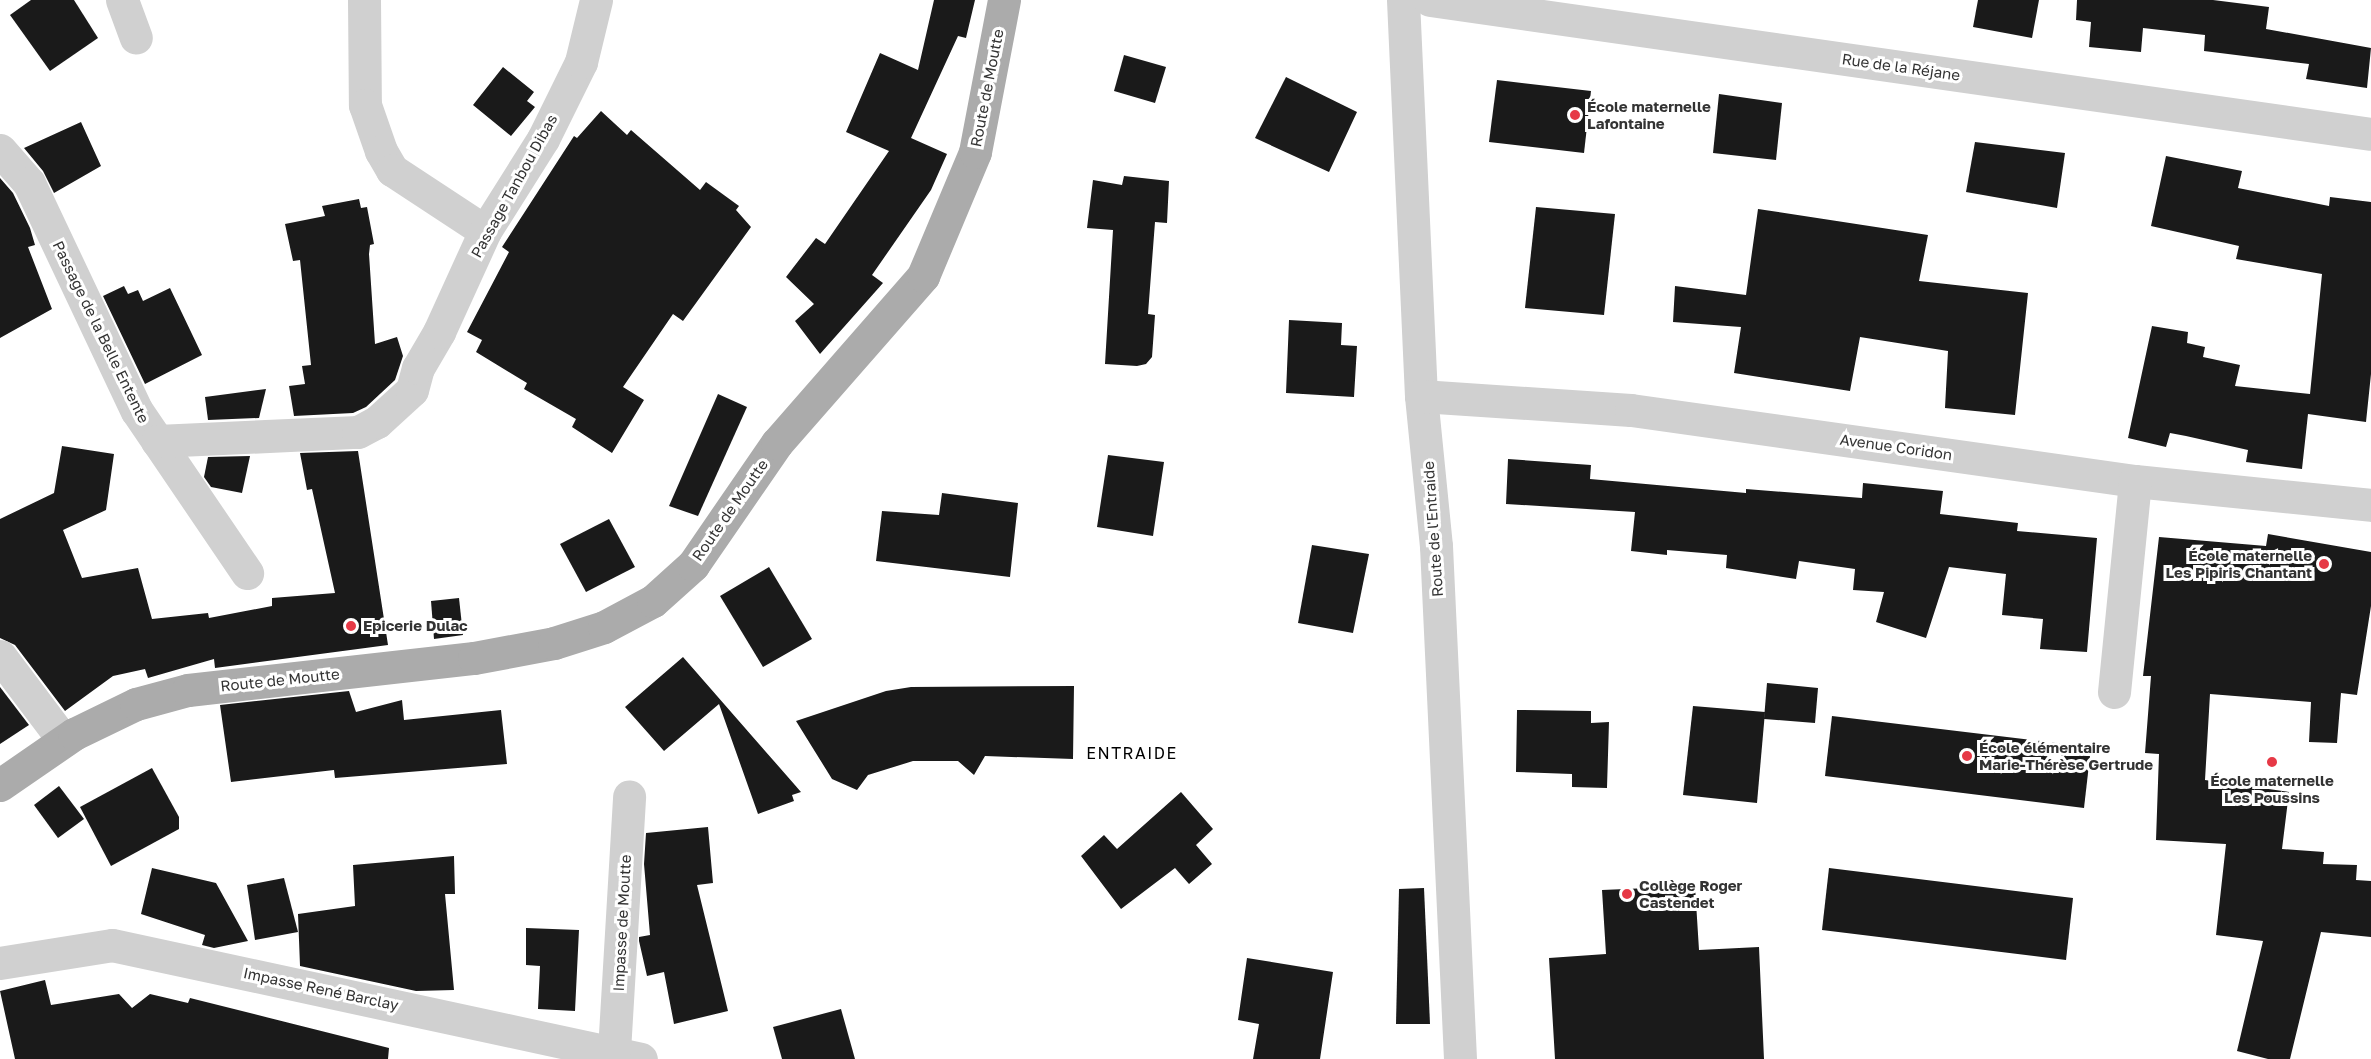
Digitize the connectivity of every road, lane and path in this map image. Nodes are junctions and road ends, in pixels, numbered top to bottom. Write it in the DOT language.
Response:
graph roads {
  1 [pos="122,0"];
  2 [pos="364,0"];
  3 [pos="596,0"];
  4 [pos="1004,0"];
  5 [pos="1402,0"];
  6 [pos="1430,0"];
  7 [pos="136,38"];
  8 [pos="2371,134"];
  9 [pos="0,150"];
  10 [pos="485,231"];
  11 [pos="1421,396"];
  12 [pos="157,441"];
  13 [pos="2135,481"];
  14 [pos="2371,505"];
  15 [pos="247,573"];
  16 [pos="0,656"];
  17 [pos="2114,692"];
  18 [pos="64,741"];
  19 [pos="0,785"];
  20 [pos="629,796"];
  21 [pos="0,963"];
  22 [pos="627,1055"];
  23 [pos="1460,1059"];
  1 -- 7 [label="street"];
  2 -- 10 [label="street"];
  3 -- 10 [label="street, Passage Tanbou Dibas"];
  4 -- 18 [label="main road, Route de Moutte"];
  5 -- 11 [label="street, Route de l'Entraide"];
  6 -- 8 [label="street, Rue de la Réjane"];
  9 -- 12 [label="street, Passage de la Belle Entente"];
  10 -- 12 [label="street, Passage Tanbou Dibas"];
  11 -- 13 [label="street, Avenue Coridon"];
  11 -- 23 [label="street, Route de l'Entraide"];
  12 -- 15 [label="street, Passage de la Belle Entente"];
  13 -- 14 [label="street, Avenue Coridon"];
  13 -- 17 [label="street"];
  16 -- 18 [label="street"];
  18 -- 19 [label="main road, Route de Moutte"];
  20 -- 22 [label="street, Impasse de Moutte"];
  21 -- 22 [label="street, Impasse René Barclay"];
}
